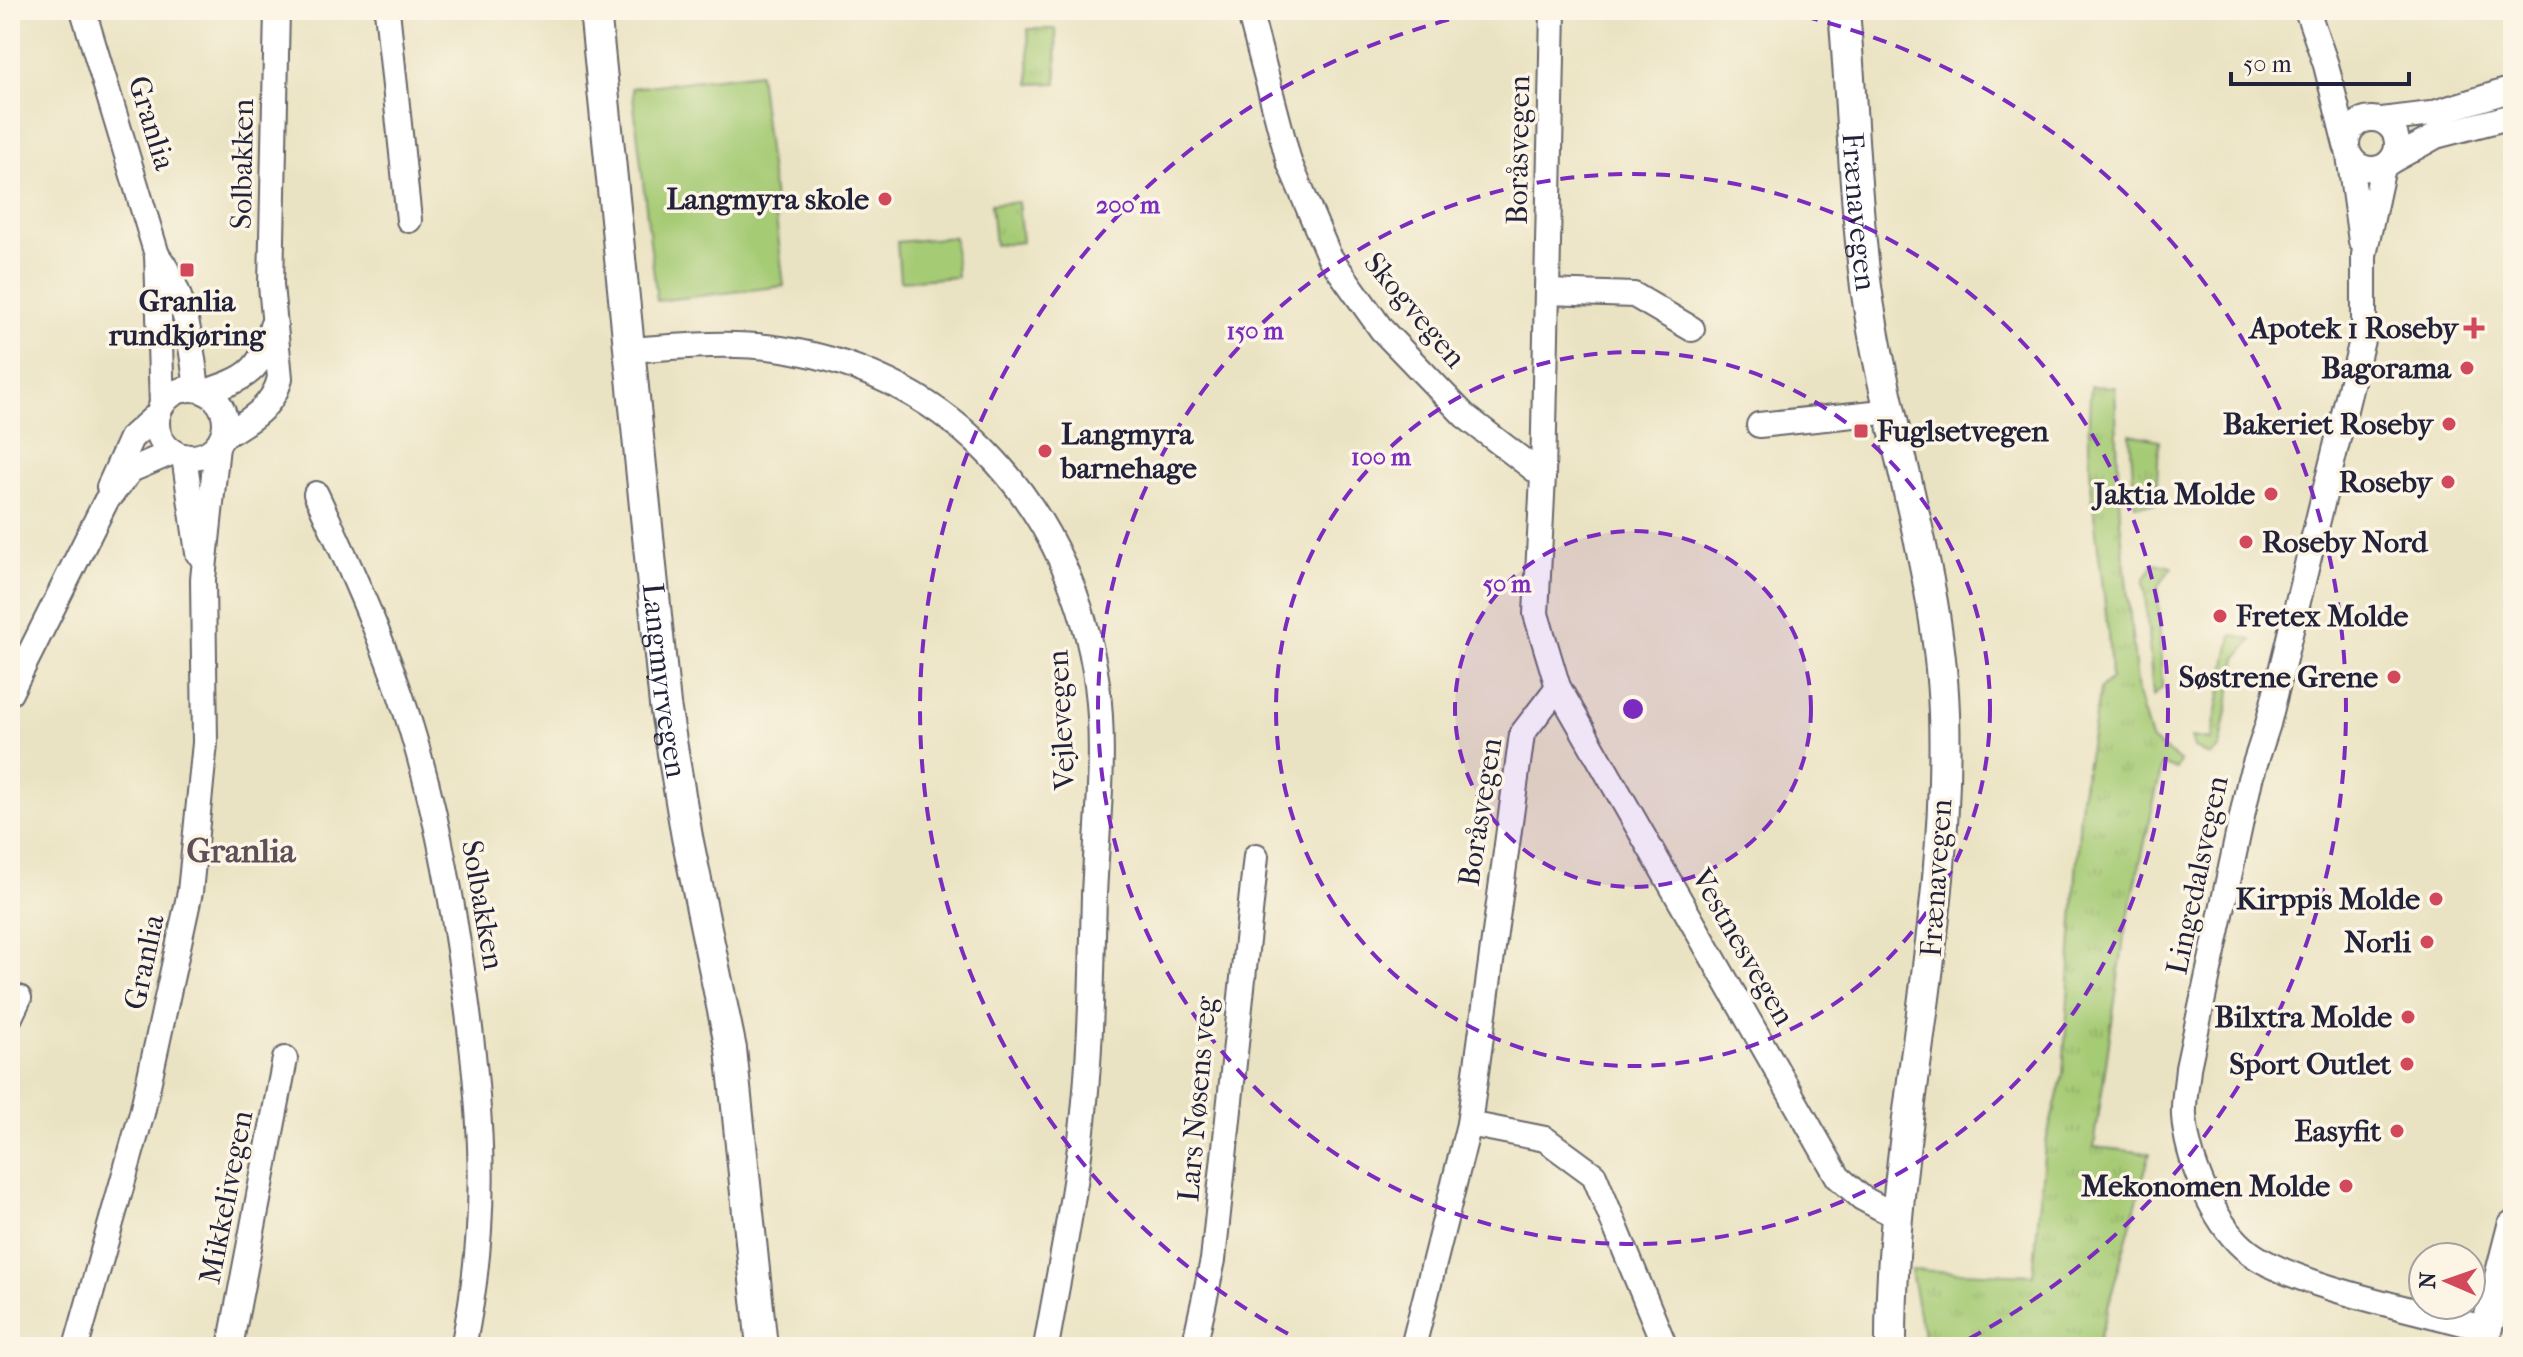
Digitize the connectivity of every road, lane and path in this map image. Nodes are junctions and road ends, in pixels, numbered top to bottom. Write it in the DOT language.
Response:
graph roads {
  1 [pos="83,10"];
  2 [pos="277,10"];
  3 [pos="387,10"];
  4 [pos="595,10"];
  5 [pos="1249,10"];
  6 [pos="1553,10"];
  7 [pos="1844,10"];
  8 [pos="2307,10"];
  9 [pos="2326,65"];
  10 [pos="2513,89"];
  11 [pos="2513,116"];
  12 [pos="2377,119"];
  13 [pos="2347,150"];
  14 [pos="2387,164"];
  15 [pos="409,220"];
  16 [pos="157,255"];
  17 [pos="2364,255"];
  18 [pos="1547,292"];
  19 [pos="273,320"];
  20 [pos="1692,329"];
  21 [pos="631,350"];
  22 [pos="201,391"];
  23 [pos="160,409"];
  24 [pos="1892,411"];
  25 [pos="1759,425"];
  26 [pos="220,442"];
  27 [pos="178,454"];
  28 [pos="1543,476"];
  29 [pos="316,494"];
  30 [pos="106,501"];
  31 [pos="203,579"];
  32 [pos="1558,687"];
  33 [pos="10,693"];
  34 [pos="1256,856"];
  35 [pos="285,1059"];
  36 [pos="1469,1124"];
  37 [pos="1896,1216"];
  38 [pos="2513,1226"];
  39 [pos="2484,1338"];
  40 [pos="76,1347"];
  41 [pos="230,1347"];
  42 [pos="463,1347"];
  43 [pos="762,1347"];
  44 [pos="1046,1347"];
  45 [pos="1194,1347"];
  46 [pos="1413,1347"];
  47 [pos="1665,1347"];
  48 [pos="1891,1347"];
  1 -- 16 [label="street, Granlia"];
  2 -- 19 [label="street, Solbakken"];
  3 -- 15 [label="street"];
  4 -- 21 [label="main road, Langmyrvegen"];
  5 -- 28 [label="street, Skogvegen"];
  6 -- 18 [label="street, Boråsvegen"];
  7 -- 24 [label="main road, Frænavegen"];
  8 -- 9 [label="street, Lingedalsvegen"];
  9 -- 12 [label="street, Lingedalsvegen"];
  9 -- 13 [label="street, Lingedalsvegen"];
  10 -- 12 [label="street"];
  11 -- 14 [label="street"];
  12 -- 13 [label="street"];
  12 -- 14 [label="street"];
  13 -- 14 [label="street"];
  13 -- 17 [label="street, Lingedalsvegen"];
  14 -- 17 [label="street, Lingedalsvegen"];
  16 -- 22 [label="street, Granlia"];
  16 -- 23 [label="street, Granlia"];
  17 -- 39 [label="street, Lingedalsvegen"];
  18 -- 20 [label="street"];
  18 -- 28 [label="street, Boråsvegen"];
  19 -- 22 [label="street, Solbakken"];
  19 -- 26 [label="street, Solbakken"];
  21 -- 43 [label="main road, Langmyrvegen"];
  21 -- 44 [label="street, Vejlevegen"];
  22 -- 23 [label="street"];
  22 -- 26 [label="street, Granlia"];
  23 -- 27 [label="street, Granlia"];
  23 -- 30 [label="street"];
  24 -- 25 [label="street"];
  24 -- 37 [label="main road, Frænavegen"];
  26 -- 27 [label="street"];
  26 -- 31 [label="street, Granlia"];
  27 -- 30 [label="street"];
  27 -- 31 [label="street, Granlia"];
  28 -- 32 [label="street, Boråsvegen"];
  29 -- 42 [label="street, Solbakken"];
  30 -- 33 [label="street"];
  31 -- 40 [label="street, Granlia"];
  32 -- 36 [label="street, Boråsvegen"];
  32 -- 37 [label="street, Vestnesvegen"];
  34 -- 45 [label="street, Lars Nøsens veg"];
  35 -- 41 [label="street, Mikkelivegen"];
  36 -- 46 [label="street, Boråsvegen"];
  36 -- 47 [label="street"];
  37 -- 48 [label="main road, Frænavegen"];
  38 -- 39 [label="main road"];
}
